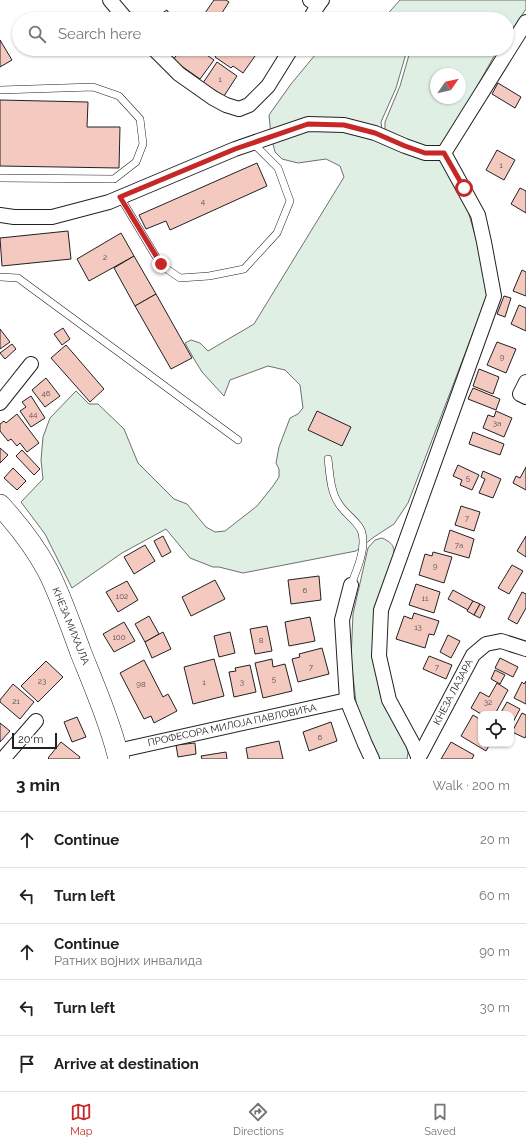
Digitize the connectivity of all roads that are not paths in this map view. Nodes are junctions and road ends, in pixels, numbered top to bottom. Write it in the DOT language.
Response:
graph roads {
  1 [pos="110,0"];
  2 [pos="317,2"];
  3 [pos="120,12"];
  4 [pos="313,12"];
  5 [pos="526,22"];
  6 [pos="514,41"];
  7 [pos="161,56"];
  8 [pos="287,56"];
  9 [pos="505,56"];
  10 [pos="0,90"];
  11 [pos="252,142"];
  12 [pos="444,153"];
  13 [pos="0,178"];
  14 [pos="120,197"];
  15 [pos="0,215"];
  16 [pos="0,277"];
  17 [pos="30,364"];
  18 [pos="526,382"];
  19 [pos="526,397"];
  20 [pos="0,403"];
  21 [pos="238,440"];
  22 [pos="328,459"];
  23 [pos="0,504"];
  24 [pos="351,585"];
  25 [pos="526,649"];
  26 [pos="347,700"];
  27 [pos="36,721"];
  28 [pos="118,755"];
  29 [pos="3,759"];
  30 [pos="372,759"];
  31 [pos="418,759"];
  1 -- 3 [label="street"];
  2 -- 4 [label="street"];
  5 -- 6 [label="street"];
  7 -- 8 [label="street"];
  9 -- 12 [label="street"];
  10 -- 13 [label="lane"];
  11 -- 12 [label="street"];
  11 -- 14 [label="street"];
  11 -- 14 [label="lane"];
  12 -- 31 [label="street"];
  14 -- 15 [label="street"];
  16 -- 21 [label="lane"];
  17 -- 20 [label="street"];
  18 -- 19 [label="street"];
  22 -- 24 [label="lane"];
  23 -- 28 [label="main road, КНЕЗА МИХАЈЛА"];
  24 -- 26 [label="street"];
  25 -- 31 [label="street, КНЕЗА ЛАЗАРА"];
  26 -- 28 [label="street, ПРОФЕСОРА МИЛОЈА ПАВЛОВИЋА"];
  26 -- 30 [label="street"];
  27 -- 29 [label="street"];
}
